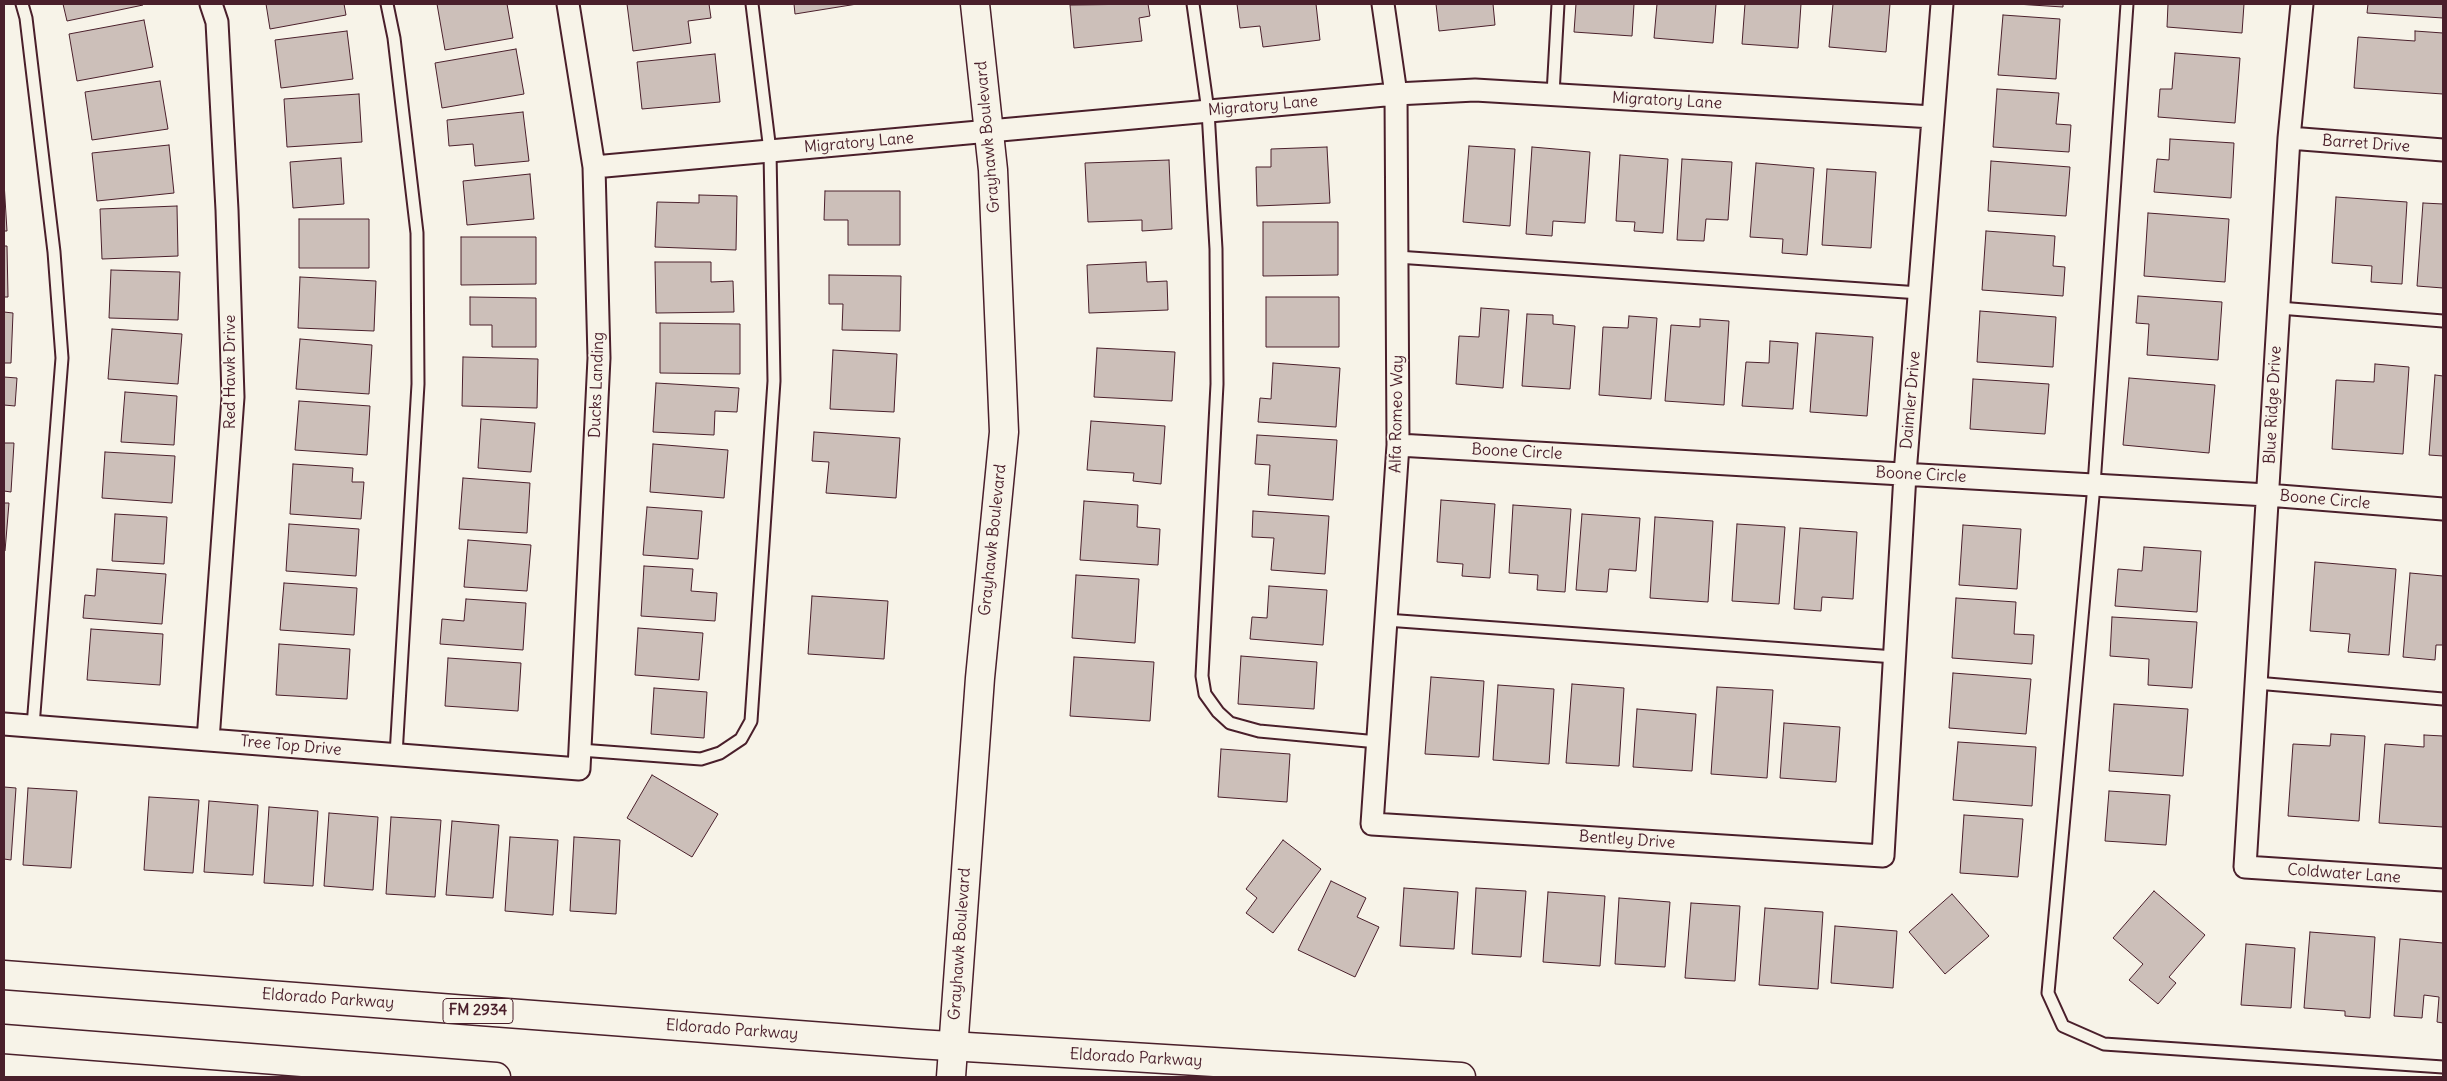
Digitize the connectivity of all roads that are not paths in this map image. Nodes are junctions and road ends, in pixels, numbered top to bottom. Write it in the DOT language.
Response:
graph roads {
  1 [pos="22,4"];
  2 [pos="211,4"];
  3 [pos="387,4"];
  4 [pos="568,4"];
  5 [pos="752,4"];
  6 [pos="974,4"];
  7 [pos="1193,4"];
  8 [pos="1383,4"];
  9 [pos="1558,4"];
  10 [pos="1942,4"];
  11 [pos="2127,4"];
  12 [pos="2302,4"];
  13 [pos="1396,94"];
  14 [pos="1553,94"];
  15 [pos="1208,111"];
  16 [pos="1933,117"];
  17 [pos="989,131"];
  18 [pos="2289,138"];
  19 [pos="2443,150"];
  20 [pos="770,151"];
  21 [pos="594,167"];
  22 [pos="1397,257"];
  23 [pos="1920,294"];
  24 [pos="2279,308"];
  25 [pos="2443,321"];
  26 [pos="1398,445"];
  27 [pos="1905,474"];
  28 [pos="2094,485"];
  29 [pos="2267,495"];
  30 [pos="2443,510"];
  31 [pos="1386,620"];
  32 [pos="1895,656"];
  33 [pos="2256,684"];
  34 [pos="2443,699"];
  35 [pos="4,724"];
  36 [pos="33,726"];
  37 [pos="208,740"];
  38 [pos="1378,742"];
  39 [pos="396,755"];
  40 [pos="579,759"];
  41 [pos="1372,824"];
  42 [pos="1883,856"];
  43 [pos="2245,867"];
  44 [pos="2443,880"];
  45 [pos="4,975"];
  46 [pos="4,1039"];
  47 [pos="953,1047"];
  48 [pos="2443,1067"];
  49 [pos="419,1075"];
  50 [pos="488,1077"];
  51 [pos="951,1077"];
  52 [pos="1461,1077"];
  1 -- 36 [label="lane"];
  2 -- 37 [label="street, Red Hawk Drive"];
  3 -- 39 [label="lane"];
  4 -- 21 [label="street, Ducks Landing"];
  5 -- 20 [label="lane"];
  6 -- 17 [label="main road, Grayhawk Boulevard"];
  7 -- 15 [label="lane"];
  8 -- 13 [label="street, Alfa Romeo Way"];
  9 -- 14 [label="lane"];
  10 -- 16 [label="street, Daimler Drive"];
  11 -- 28 [label="lane"];
  12 -- 18 [label="street, Blue Ridge Drive"];
  13 -- 14 [label="street, Migratory Lane"];
  13 -- 15 [label="street, Migratory Lane"];
  13 -- 22 [label="street, Alfa Romeo Way"];
  14 -- 16 [label="street, Migratory Lane"];
  15 -- 17 [label="street, Migratory Lane"];
  15 -- 38 [label="lane"];
  16 -- 23 [label="street, Daimler Drive"];
  17 -- 20 [label="street, Migratory Lane"];
  17 -- 47 [label="main road, Grayhawk Boulevard"];
  18 -- 19 [label="street, Barret Drive"];
  18 -- 24 [label="street, Blue Ridge Drive"];
  20 -- 21 [label="street, Migratory Lane"];
  20 -- 40 [label="lane"];
  21 -- 40 [label="street, Ducks Landing"];
  22 -- 23 [label="lane"];
  22 -- 26 [label="street, Alfa Romeo Way"];
  23 -- 27 [label="street, Daimler Drive"];
  24 -- 25 [label="lane"];
  24 -- 29 [label="street, Blue Ridge Drive"];
  26 -- 27 [label="street, Boone Circle"];
  26 -- 31 [label="street, Alfa Romeo Way"];
  27 -- 28 [label="street, Boone Circle"];
  27 -- 32 [label="street, Daimler Drive"];
  28 -- 29 [label="street, Boone Circle"];
  28 -- 48 [label="lane"];
  29 -- 30 [label="street, Boone Circle"];
  29 -- 33 [label="street, Blue Ridge Drive"];
  31 -- 32 [label="lane"];
  31 -- 38 [label="street, Alfa Romeo Way"];
  32 -- 42 [label="street, Daimler Drive"];
  33 -- 34 [label="lane"];
  33 -- 43 [label="street, Blue Ridge Drive"];
  35 -- 36 [label="street, Tree Top Drive"];
  36 -- 37 [label="street, Tree Top Drive"];
  37 -- 39 [label="street, Tree Top Drive"];
  38 -- 41 [label="street, Alfa Romeo Way"];
  39 -- 40 [label="street, Tree Top Drive"];
  41 -- 42 [label="street, Bentley Drive"];
  43 -- 44 [label="street, Coldwater Lane"];
  45 -- 47 [label="main road, Eldorado Parkway / FM 2934"];
  46 -- 49 [label="main road"];
  47 -- 51 [label="main road, Grayhawk Boulevard"];
  47 -- 52 [label="main road, Eldorado Parkway / FM 2934"];
  49 -- 50 [label="main road"];
}
